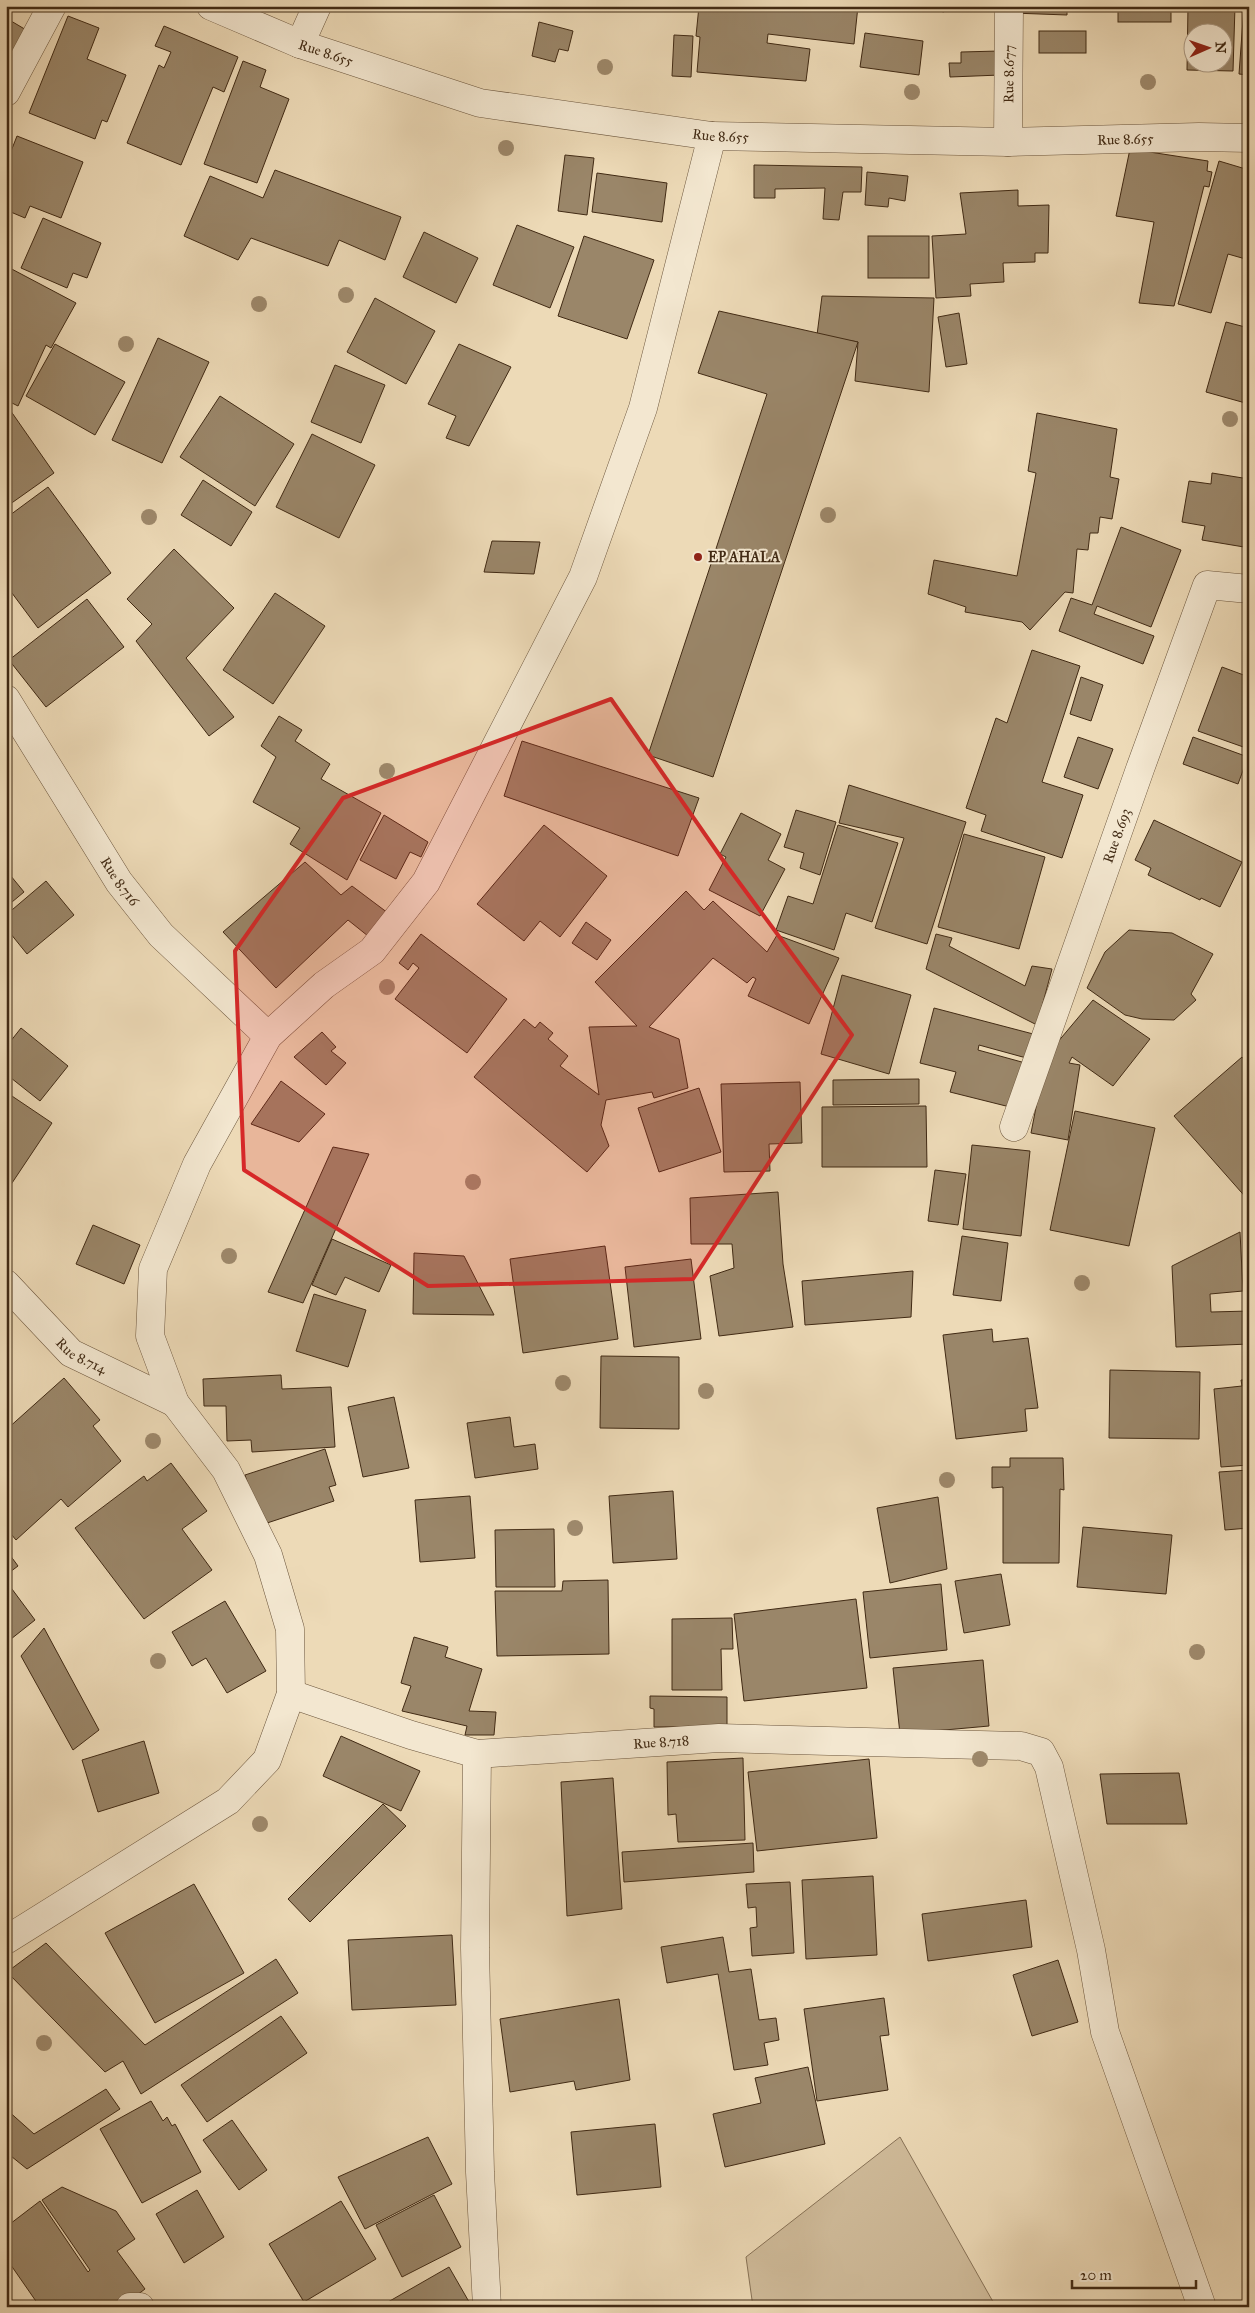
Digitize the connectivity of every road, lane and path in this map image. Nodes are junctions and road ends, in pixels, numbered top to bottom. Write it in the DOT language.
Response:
graph roads {
  1 [pos="52,6"];
  2 [pos="211,6"];
  3 [pos="317,6"];
  4 [pos="1009,6"];
  5 [pos="300,44"];
  6 [pos="6,92"];
  7 [pos="712,136"];
  8 [pos="1249,138"];
  9 [pos="1008,142"];
  10 [pos="1249,589"];
  11 [pos="6,699"];
  12 [pos="268,1036"];
  13 [pos="1014,1127"];
  14 [pos="6,1284"];
  15 [pos="175,1402"];
  16 [pos="291,1694"];
  17 [pos="477,1754"];
  18 [pos="6,1940"];
  19 [pos="130,2307"];
  20 [pos="140,2307"];
  21 [pos="487,2307"];
  22 [pos="1202,2307"];
  1 -- 6 [label="street"];
  2 -- 5 [label="street, Rue 8.655"];
  3 -- 5 [label="street"];
  4 -- 9 [label="street, Rue 8.677"];
  5 -- 7 [label="street, Rue 8.655"];
  7 -- 9 [label="street, Rue 8.655"];
  7 -- 12 [label="street"];
  8 -- 9 [label="street, Rue 8.655"];
  10 -- 13 [label="street, Rue 8.693"];
  11 -- 12 [label="street, Rue 8.716"];
  12 -- 15 [label="street"];
  14 -- 15 [label="street, Rue 8.714"];
  15 -- 16 [label="street"];
  16 -- 17 [label="street, Rue 8.718"];
  16 -- 18 [label="street"];
  17 -- 21 [label="street"];
  17 -- 22 [label="street, Rue 8.718"];
  19 -- 20 [label="street"];
}
